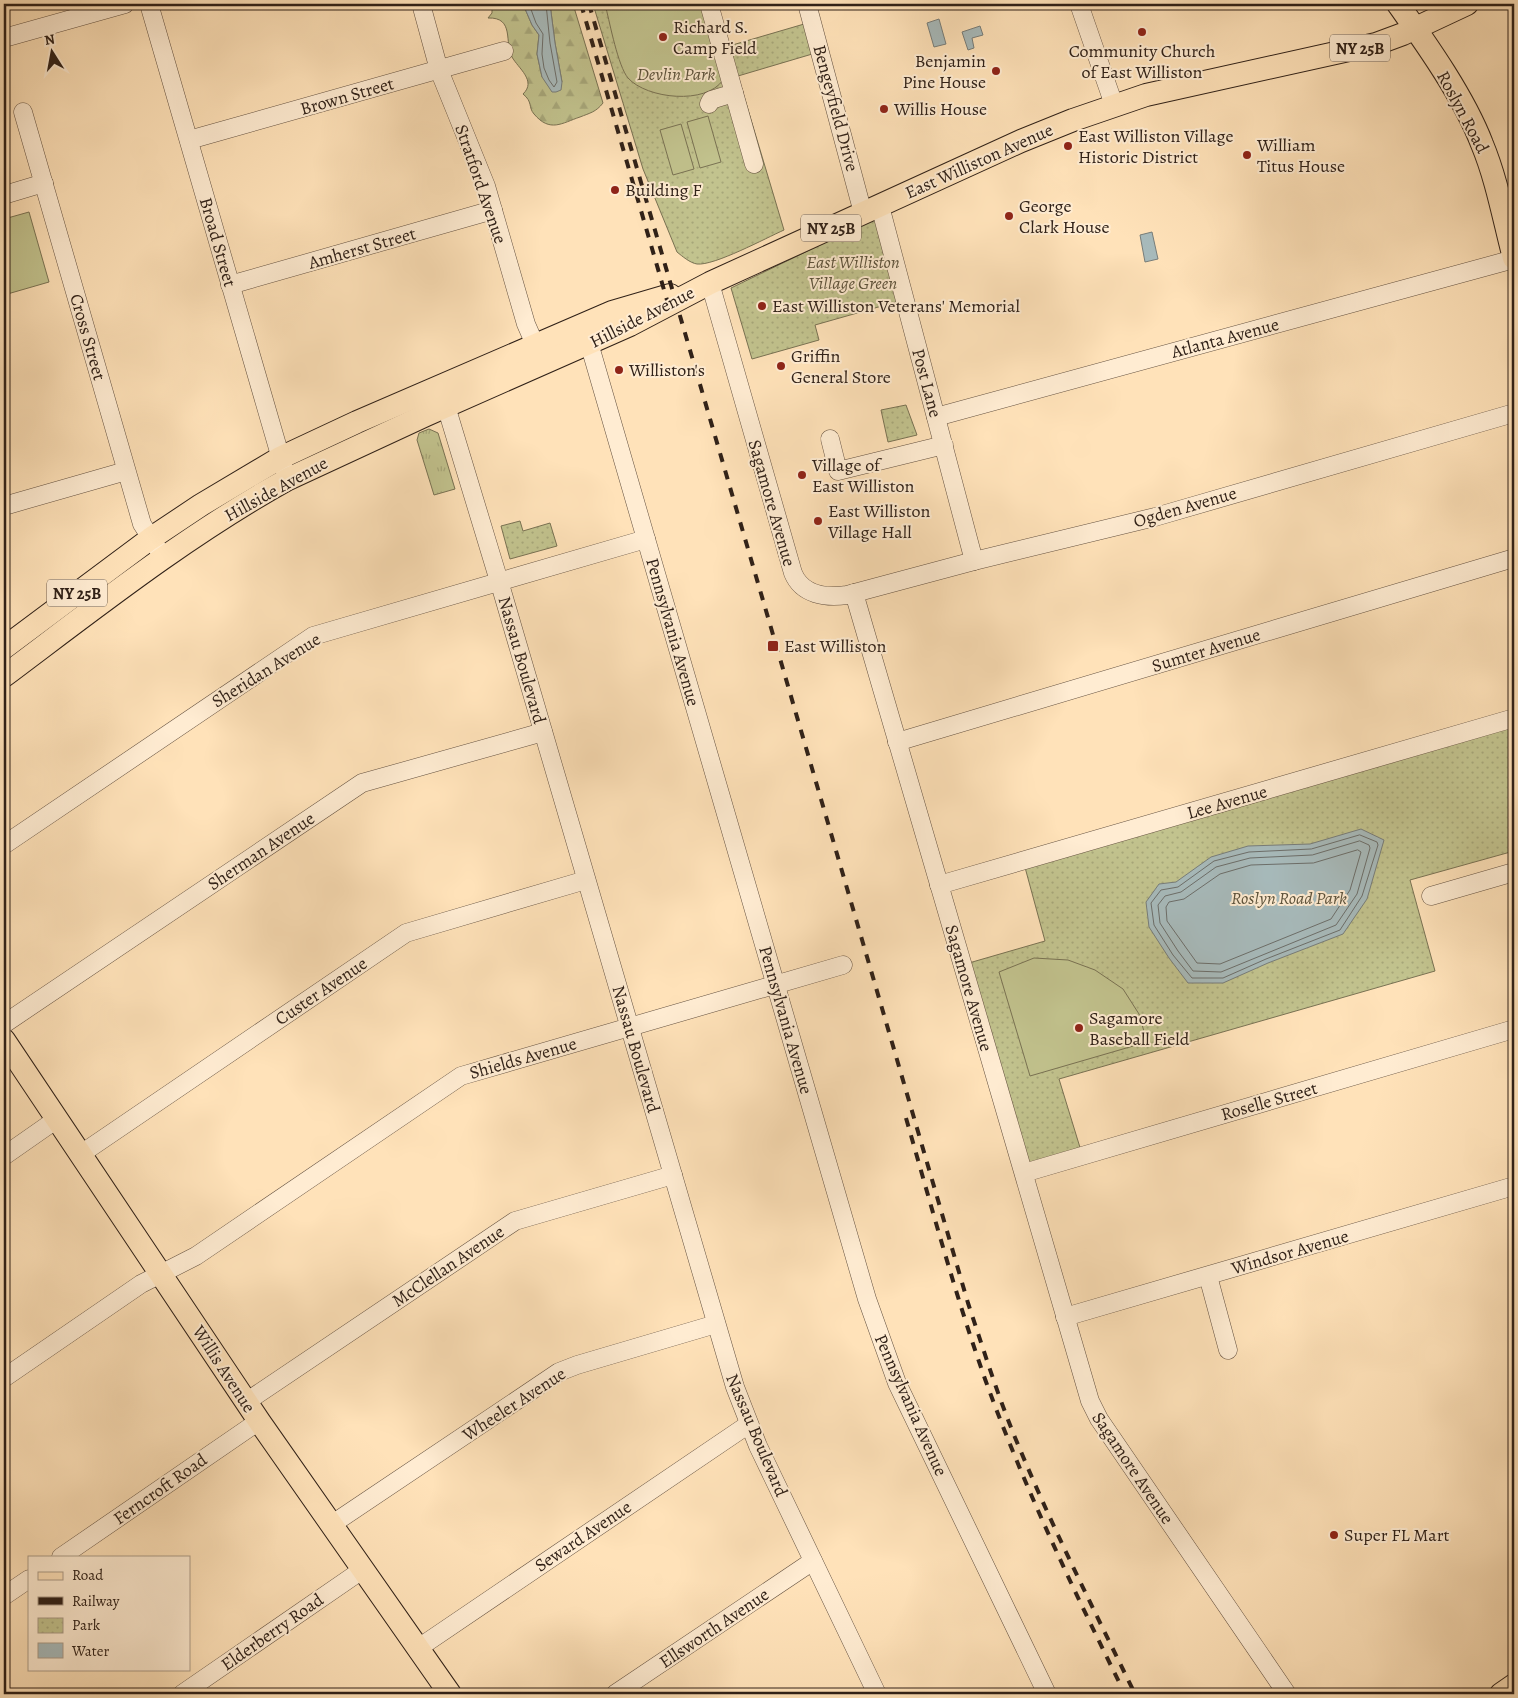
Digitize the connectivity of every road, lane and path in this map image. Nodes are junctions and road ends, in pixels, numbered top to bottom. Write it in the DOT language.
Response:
graph roads {
  1 [pos="125,4"];
  2 [pos="149,4"];
  3 [pos="421,4"];
  4 [pos="709,4"];
  5 [pos="807,4"];
  6 [pos="1078,4"];
  7 [pos="1398,4"];
  8 [pos="1467,4"];
  9 [pos="1415,28"];
  10 [pos="4,38"];
  11 [pos="504,51"];
  12 [pos="439,70"];
  13 [pos="734,93"];
  14 [pos="709,104"];
  15 [pos="1114,105"];
  16 [pos="23,112"];
  17 [pos="189,140"];
  18 [pos="754,164"];
  19 [pos="44,183"];
  20 [pos="4,195"];
  21 [pos="871,209"];
  22 [pos="493,210"];
  23 [pos="1514,258"];
  24 [pos="230,285"];
  25 [pos="706,285"];
  26 [pos="585,334"];
  27 [pos="539,354"];
  28 [pos="442,397"];
  29 [pos="1514,413"];
  30 [pos="936,417"];
  31 [pos="830,439"];
  32 [pos="944,445"];
  33 [pos="280,458"];
  34 [pos="126,471"];
  35 [pos="288,479"];
  36 [pos="4,506"];
  37 [pos="150,538"];
  38 [pos="646,539"];
  39 [pos="163,557"];
  40 [pos="1514,558"];
  41 [pos="974,561"];
  42 [pos="499,581"];
  43 [pos="854,594"];
  44 [pos="4,648"];
  45 [pos="4,676"];
  46 [pos="1514,718"];
  47 [pos="543,732"];
  48 [pos="897,742"];
  49 [pos="4,845"];
  50 [pos="1514,872"];
  51 [pos="586,880"];
  52 [pos="939,885"];
  53 [pos="1431,896"];
  54 [pos="844,965"];
  55 [pos="776,984"];
  56 [pos="4,1024"];
  57 [pos="630,1027"];
  58 [pos="1514,1029"];
  59 [pos="4,1040"];
  60 [pos="57,1119"];
  61 [pos="81,1154"];
  62 [pos="4,1156"];
  63 [pos="1024,1173"];
  64 [pos="673,1175"];
  65 [pos="1514,1186"];
  66 [pos="162,1274"];
  67 [pos="1208,1276"];
  68 [pos="1065,1317"];
  69 [pos="716,1324"];
  70 [pos="1228,1350"];
  71 [pos="4,1378"];
  72 [pos="246,1402"];
  73 [pos="259,1421"];
  74 [pos="749,1424"];
  75 [pos="331,1525"];
  76 [pos="62,1556"];
  77 [pos="813,1562"];
  78 [pos="362,1570"];
  79 [pos="28,1580"];
  80 [pos="4,1596"];
  81 [pos="417,1649"];
  82 [pos="1514,1685"];
  83 [pos="182,1694"];
  84 [pos="450,1694"];
  85 [pos="615,1694"];
  86 [pos="877,1694"];
  87 [pos="1047,1694"];
  88 [pos="1287,1694"];
  89 [pos="1500,1694"];
  1 -- 10 [label="street"];
  2 -- 17 [label="street, Broad Street"];
  3 -- 12 [label="street, Stratford Avenue"];
  4 -- 13 [label="street"];
  5 -- 21 [label="street, Bengeyfield Drive"];
  6 -- 15 [label="street"];
  7 -- 9 [label="main road, Roslyn Road"];
  8 -- 9 [label="main road, East Williston Avenue / NY 25B"];
  9 -- 15 [label="main road, East Williston Avenue / NY 25B"];
  9 -- 23 [label="main road, Roslyn Road"];
  11 -- 12 [label="street, Brown Street"];
  12 -- 17 [label="street, Brown Street"];
  12 -- 22 [label="street, Stratford Avenue"];
  13 -- 14 [label="street"];
  13 -- 18 [label="street"];
  15 -- 21 [label="main road, East Williston Avenue / NY 25B"];
  16 -- 19 [label="street, Cross Street"];
  17 -- 24 [label="street, Broad Street"];
  19 -- 20 [label="street"];
  19 -- 34 [label="street, Cross Street"];
  21 -- 25 [label="main road, East Williston Avenue / NY 25B"];
  21 -- 30 [label="street, Post Lane"];
  22 -- 24 [label="street, Amherst Street"];
  22 -- 27 [label="street, Stratford Avenue"];
  23 -- 30 [label="street, Atlanta Avenue"];
  24 -- 33 [label="street, Broad Street"];
  25 -- 26 [label="main road, Hillside Avenue / NY 25B"];
  25 -- 43 [label="street, Sagamore Avenue"];
  26 -- 27 [label="main road, Hillside Avenue / NY 25B"];
  26 -- 38 [label="street, Pennsylvania Avenue"];
  27 -- 28 [label="main road, Hillside Avenue / NY 25B"];
  28 -- 33 [label="main road, Hillside Avenue / NY 25B"];
  28 -- 35 [label="main road, Hillside Avenue / NY 25B"];
  28 -- 42 [label="street, Nassau Boulevard"];
  29 -- 41 [label="street, Ogden Avenue"];
  30 -- 32 [label="street, Post Lane"];
  31 -- 32 [label="street"];
  32 -- 41 [label="street, Post Lane"];
  33 -- 35 [label="street, Broad Street"];
  33 -- 37 [label="main road, Hillside Avenue / NY 25B"];
  34 -- 36 [label="street"];
  34 -- 37 [label="street, Cross Street"];
  35 -- 39 [label="main road, Hillside Avenue / NY 25B"];
  37 -- 39 [label="street, Cross Street"];
  37 -- 44 [label="main road, Hillside Avenue / NY 25B"];
  38 -- 42 [label="street, Sheridan Avenue"];
  38 -- 55 [label="street, Pennsylvania Avenue"];
  39 -- 45 [label="main road, Hillside Avenue / NY 25B"];
  40 -- 48 [label="street, Sumter Avenue"];
  41 -- 43 [label="street, Ogden Avenue"];
  42 -- 47 [label="street, Nassau Boulevard"];
  42 -- 49 [label="street, Sheridan Avenue"];
  43 -- 48 [label="street, Sagamore Avenue"];
  46 -- 52 [label="street, Lee Avenue"];
  47 -- 51 [label="street, Nassau Boulevard"];
  47 -- 56 [label="street, Sherman Avenue"];
  48 -- 52 [label="street, Sagamore Avenue"];
  50 -- 53 [label="street"];
  51 -- 57 [label="street, Nassau Boulevard"];
  51 -- 61 [label="street, Custer Avenue"];
  52 -- 63 [label="street, Sagamore Avenue"];
  54 -- 55 [label="street, Shields Avenue"];
  55 -- 57 [label="street, Shields Avenue"];
  55 -- 87 [label="street, Pennsylvania Avenue"];
  57 -- 64 [label="street, Nassau Boulevard"];
  57 -- 66 [label="street, Shields Avenue"];
  58 -- 63 [label="street, Roselle Street"];
  59 -- 60 [label="main road, Willis Avenue"];
  60 -- 61 [label="main road, Willis Avenue"];
  60 -- 62 [label="street"];
  61 -- 66 [label="main road, Willis Avenue"];
  63 -- 68 [label="street, Sagamore Avenue"];
  64 -- 69 [label="street, Nassau Boulevard"];
  64 -- 72 [label="street, McClellan Avenue"];
  65 -- 67 [label="street, Windsor Avenue"];
  66 -- 71 [label="street, Shields Avenue"];
  66 -- 72 [label="main road, Willis Avenue"];
  67 -- 68 [label="street, Windsor Avenue"];
  67 -- 70 [label="street"];
  68 -- 88 [label="street, Sagamore Avenue"];
  69 -- 74 [label="street, Nassau Boulevard"];
  69 -- 75 [label="street, Wheeler Avenue"];
  72 -- 73 [label="main road, Willis Avenue"];
  73 -- 75 [label="main road, Willis Avenue"];
  73 -- 76 [label="street, Ferncroft Road"];
  74 -- 77 [label="street, Nassau Boulevard"];
  74 -- 81 [label="street, Seward Avenue"];
  75 -- 78 [label="main road, Willis Avenue"];
  77 -- 85 [label="street, Ellsworth Avenue"];
  77 -- 86 [label="street, Nassau Boulevard"];
  78 -- 81 [label="main road, Willis Avenue"];
  78 -- 83 [label="street, Elderberry Road"];
  79 -- 80 [label="street"];
  81 -- 84 [label="main road, Willis Avenue"];
  82 -- 89 [label="main road"];
}
